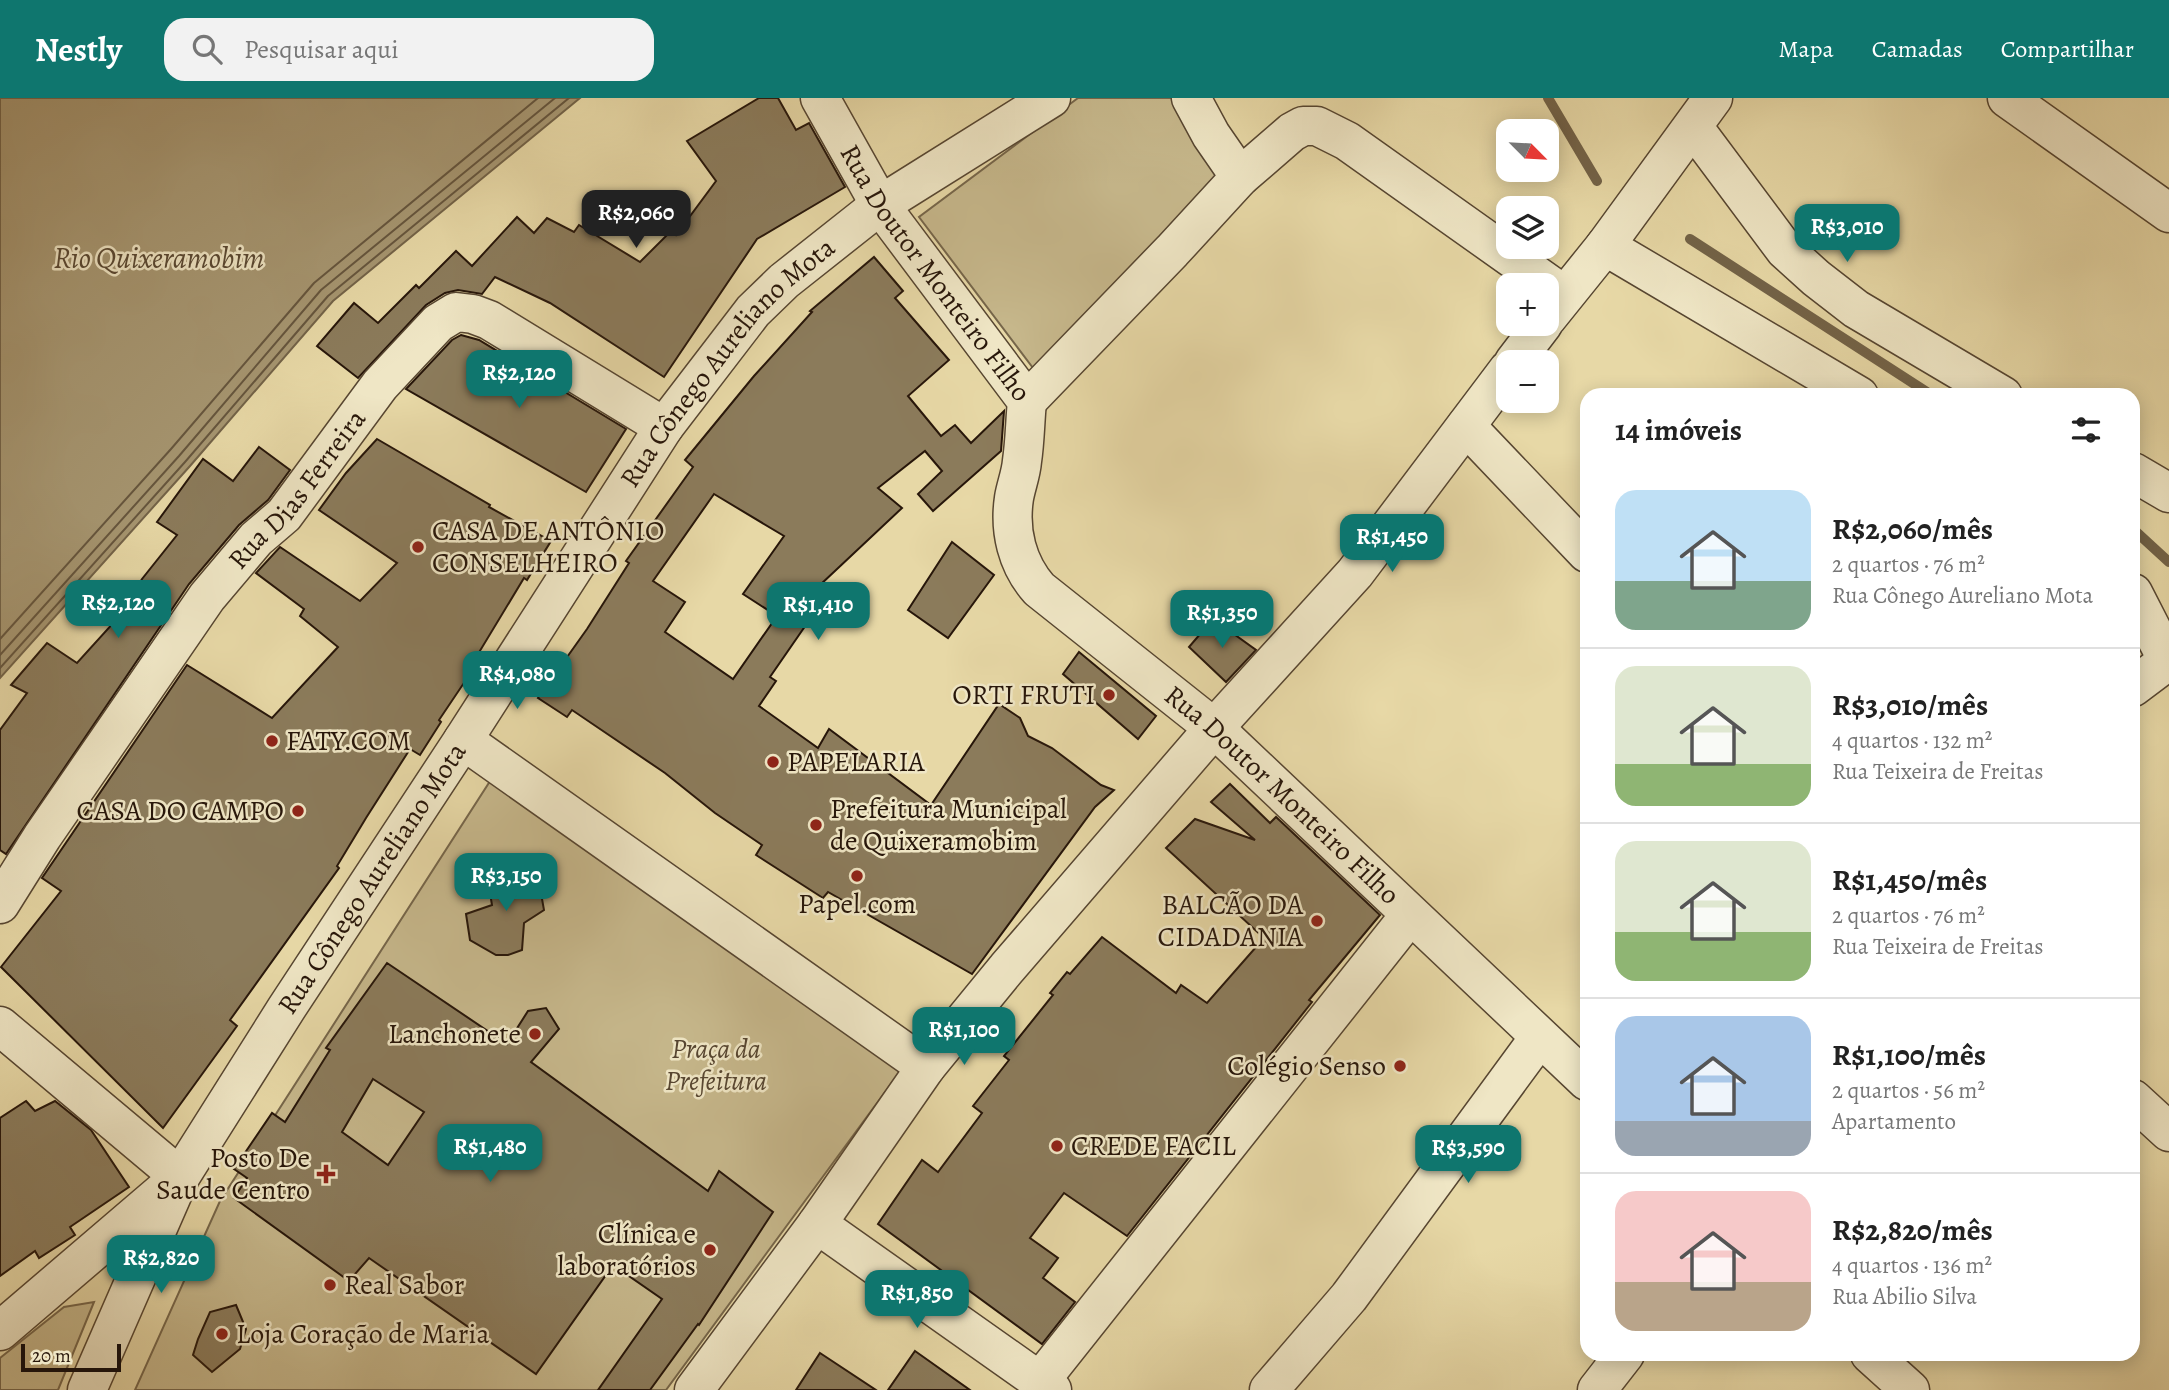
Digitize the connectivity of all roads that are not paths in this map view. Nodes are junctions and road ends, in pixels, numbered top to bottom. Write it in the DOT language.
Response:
graph roads {
  1 [pos="820,98"];
  2 [pos="1051,98"];
  3 [pos="1191,98"];
  4 [pos="2007,98"];
  5 [pos="1703,113"];
  6 [pos="1240,177"];
  7 [pos="880,205"];
  8 [pos="2169,213"];
  9 [pos="1605,246"];
  10 [pos="1504,273"];
  11 [pos="1559,302"];
  12 [pos="1496,386"];
  13 [pos="1845,388"];
  14 [pos="1989,388"];
  15 [pos="1027,401"];
  16 [pos="1466,426"];
  17 [pos="664,427"];
  18 [pos="2140,476"];
  19 [pos="2169,493"];
  20 [pos="1580,547"];
  21 [pos="2140,606"];
  22 [pos="2169,661"];
  23 [pos="2140,682"];
  24 [pos="1214,728"];
  25 [pos="463,740"];
  26 [pos="0,904"];
  27 [pos="1410,915"];
  28 [pos="0,1026"];
  29 [pos="1539,1038"];
  30 [pos="926,1067"];
  31 [pos="1580,1075"];
  32 [pos="2140,1105"];
  33 [pos="2169,1132"];
  34 [pos="180,1177"];
  35 [pos="817,1224"];
  36 [pos="1349,1297"];
  37 [pos="0,1331"];
  38 [pos="1620,1361"];
  39 [pos="1878,1361"];
  40 [pos="1046,1385"];
  41 [pos="87,1390"];
  42 [pos="694,1390"];
  43 [pos="1269,1390"];
  44 [pos="1297,1390"];
  45 [pos="1597,1390"];
  46 [pos="1910,1390"];
  1 -- 7 [label="street, Rua Doutor Monteiro Filho"];
  2 -- 7 [label="street, Rua Cônego Aureliano Mota"];
  3 -- 6 [label="street"];
  4 -- 8 [label="street"];
  5 -- 9 [label="street"];
  5 -- 14 [label="street"];
  6 -- 10 [label="street"];
  6 -- 15 [label="street"];
  7 -- 15 [label="street, Rua Doutor Monteiro Filho"];
  7 -- 17 [label="street, Rua Cônego Aureliano Mota"];
  9 -- 11 [label="street"];
  9 -- 13 [label="street"];
  12 -- 16 [label="street"];
  15 -- 24 [label="street, Rua Doutor Monteiro Filho"];
  16 -- 20 [label="street"];
  16 -- 24 [label="street"];
  17 -- 25 [label="street, Rua Cônego Aureliano Mota"];
  17 -- 26 [label="street, Rua Dias Ferreira"];
  18 -- 19 [label="street"];
  21 -- 22 [label="street"];
  22 -- 23 [label="street"];
  24 -- 27 [label="street, Rua Doutor Monteiro Filho"];
  24 -- 30 [label="street"];
  25 -- 30 [label="street"];
  25 -- 34 [label="street, Rua Cônego Aureliano Mota"];
  27 -- 29 [label="street, Rua Doutor Monteiro Filho"];
  27 -- 40 [label="street"];
  28 -- 34 [label="street"];
  29 -- 31 [label="street, Rua Doutor Monteiro Filho"];
  29 -- 36 [label="street"];
  30 -- 35 [label="street"];
  32 -- 33 [label="street"];
  34 -- 37 [label="street, Rua Cônego Aureliano Mota"];
  34 -- 41 [label="street"];
  35 -- 40 [label="street"];
  35 -- 42 [label="street"];
  36 -- 43 [label="street"];
  36 -- 44 [label="street"];
  38 -- 45 [label="street"];
  39 -- 46 [label="street"];
}
